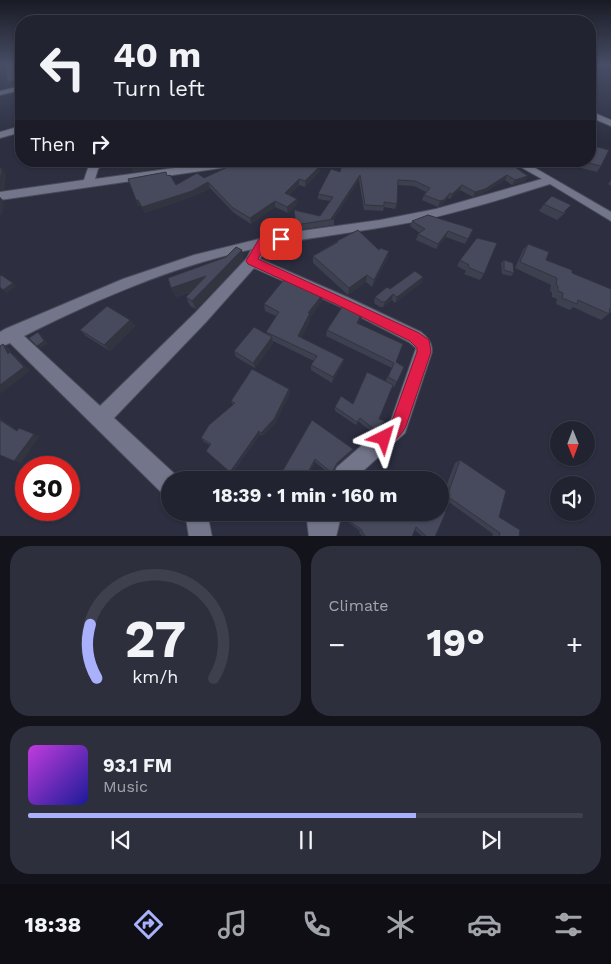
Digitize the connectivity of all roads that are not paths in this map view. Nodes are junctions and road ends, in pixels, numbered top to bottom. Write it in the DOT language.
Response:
graph roads {
  1 [pos="13,90"];
  2 [pos="0,93"];
  3 [pos="596,117"];
  4 [pos="611,123"];
  5 [pos="15,131"];
  6 [pos="0,135"];
  7 [pos="94,167"];
  8 [pos="205,167"];
  9 [pos="527,167"];
  10 [pos="551,180"];
  11 [pos="88,183"];
  12 [pos="0,196"];
  13 [pos="611,217"];
  14 [pos="262,242"];
  15 [pos="252,261"];
  16 [pos="6,337"];
  17 [pos="100,418"];
  18 [pos="347,471"];
  19 [pos="161,476"];
  20 [pos="198,521"];
  21 [pos="319,521"];
  22 [pos="328,521"];
  23 [pos="201,536"];
  24 [pos="322,536"];
  1 -- 2 [label="street"];
  3 -- 4 [label="street"];
  5 -- 6 [label="street"];
  7 -- 11 [label="street"];
  8 -- 11 [label="street"];
  9 -- 10 [label="street"];
  10 -- 13 [label="street"];
  10 -- 14 [label="street"];
  11 -- 12 [label="street"];
  14 -- 15 [label="street"];
  14 -- 16 [label="street"];
  15 -- 17 [label="street"];
  15 -- 18 [label="street"];
  16 -- 17 [label="street"];
  17 -- 19 [label="street"];
  20 -- 23 [label="street"];
  21 -- 24 [label="street"];
  22 -- 24 [label="street"];
}
